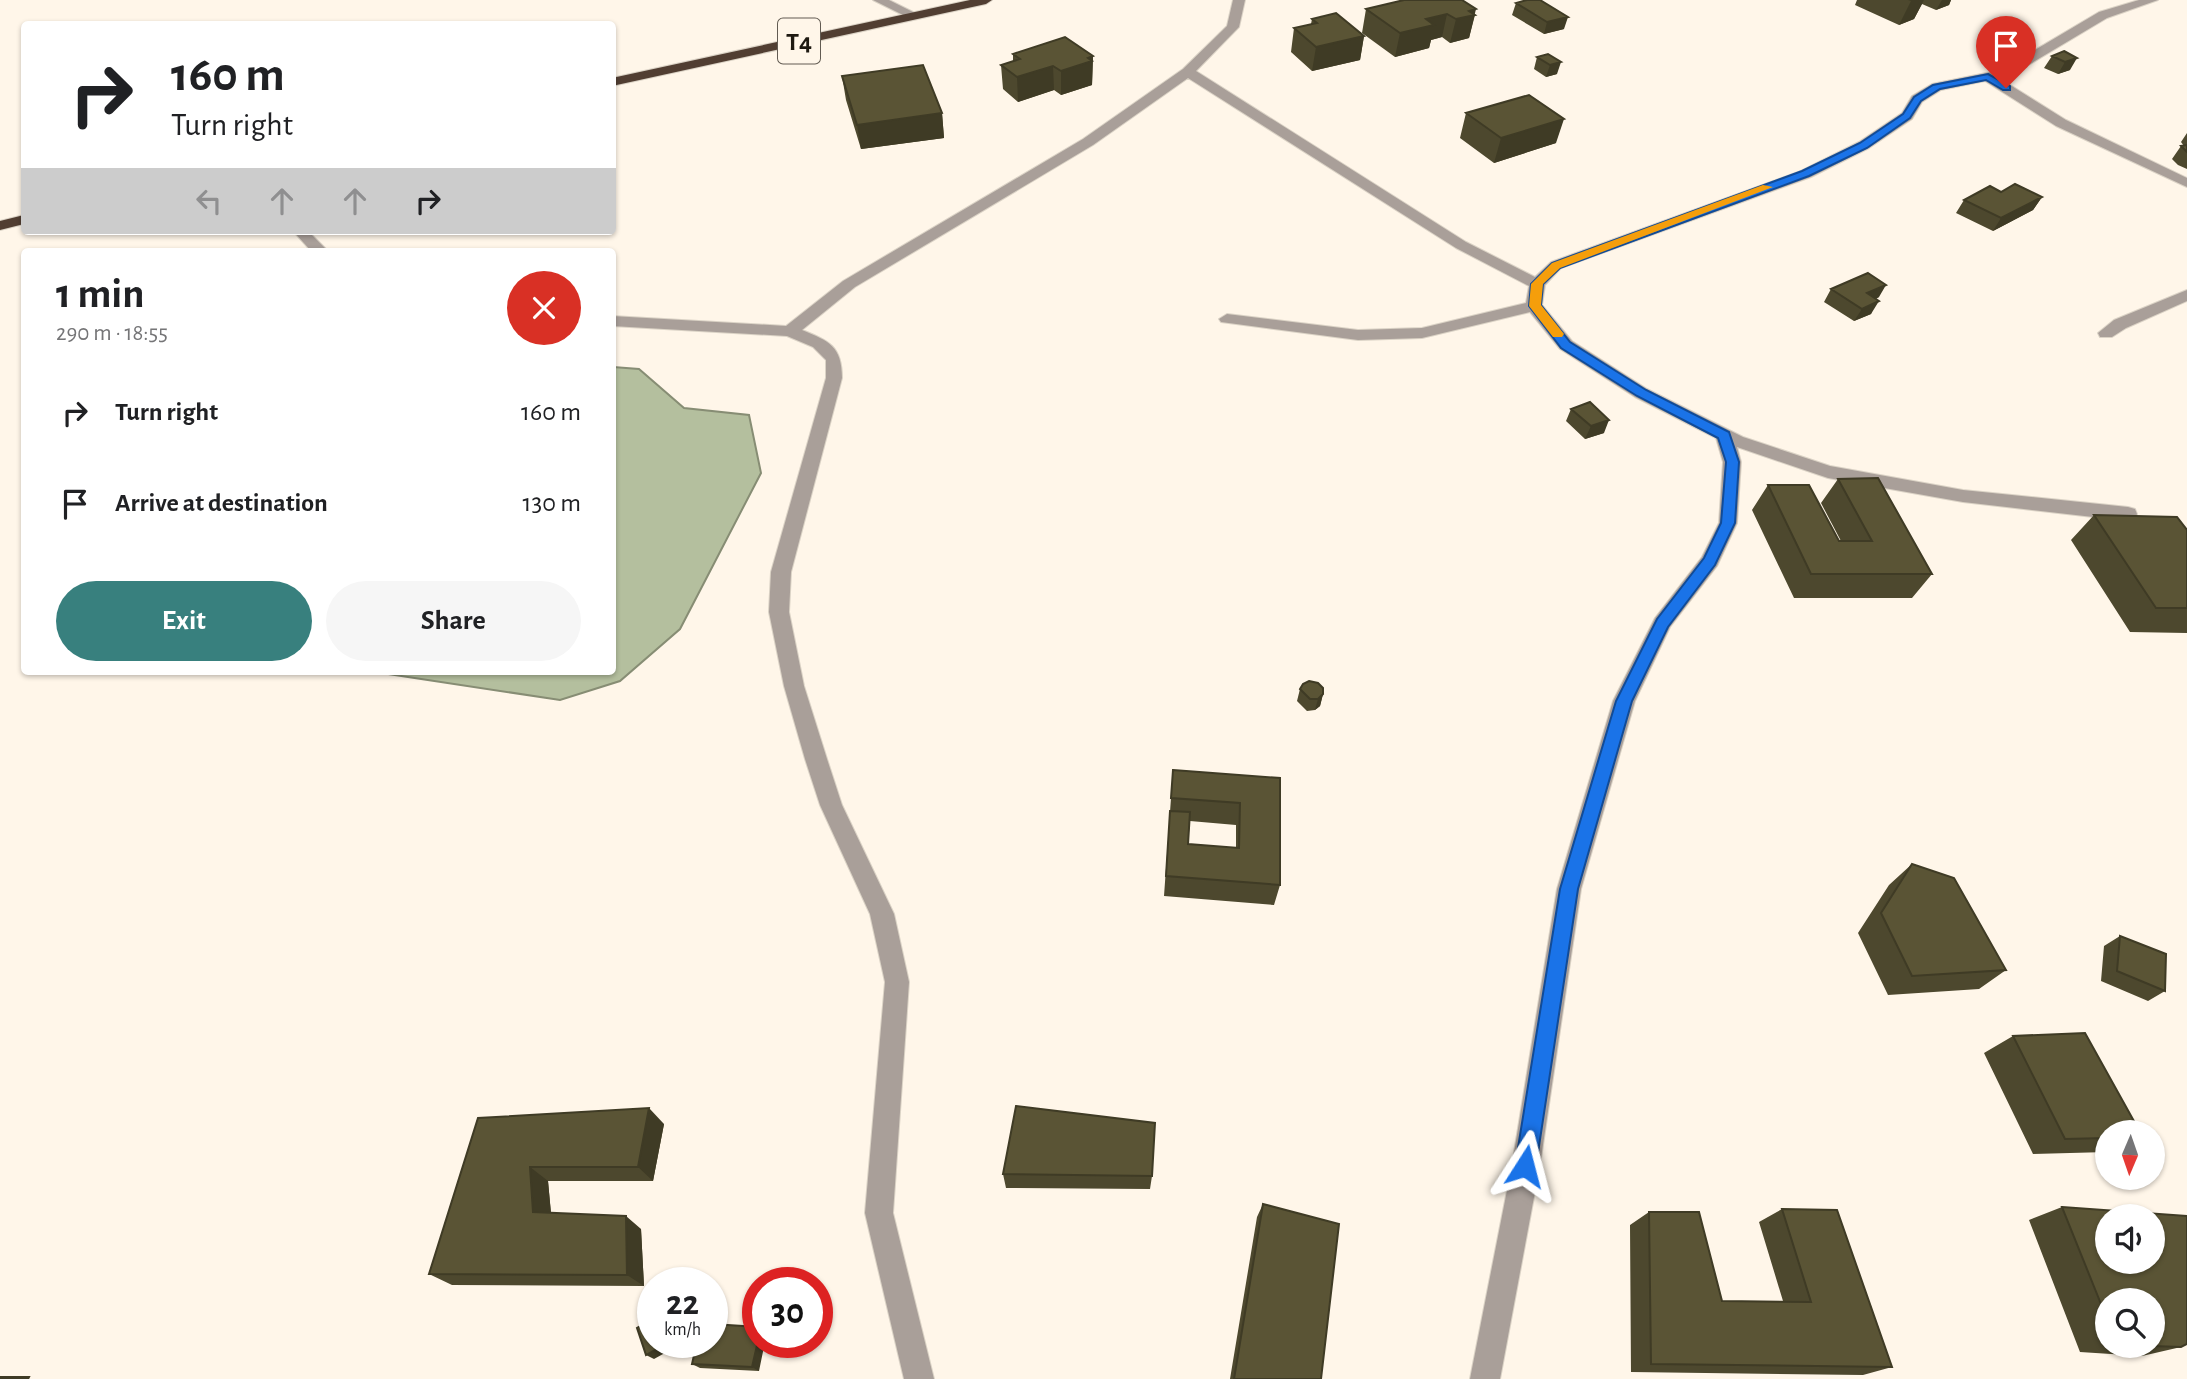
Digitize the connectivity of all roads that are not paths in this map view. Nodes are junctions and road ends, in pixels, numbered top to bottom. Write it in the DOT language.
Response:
graph roads {
  1 [pos="879,0"];
  2 [pos="986,0"];
  3 [pos="1239,0"];
  4 [pos="2152,0"];
  5 [pos="913,15"];
  6 [pos="1188,72"];
  7 [pos="1988,77"];
  8 [pos="616,81"];
  9 [pos="2187,183"];
  10 [pos="21,220"];
  11 [pos="0,226"];
  12 [pos="304,235"];
  13 [pos="317,248"];
  14 [pos="1537,284"];
  15 [pos="2187,295"];
  16 [pos="1535,306"];
  17 [pos="1227,318"];
  18 [pos="616,321"];
  19 [pos="790,331"];
  20 [pos="2106,333"];
  21 [pos="1724,435"];
  22 [pos="2128,514"];
  23 [pos="919,1379"];
  24 [pos="1485,1379"];
  1 -- 5 [label="street"];
  2 -- 5 [label="highway, T4"];
  3 -- 6 [label="street"];
  4 -- 7 [label="street"];
  5 -- 8 [label="highway, T4"];
  6 -- 14 [label="street"];
  6 -- 19 [label="street"];
  7 -- 9 [label="street"];
  7 -- 14 [label="street"];
  10 -- 11 [label="highway"];
  12 -- 13 [label="street"];
  14 -- 16 [label="street"];
  15 -- 20 [label="street"];
  16 -- 17 [label="street"];
  16 -- 21 [label="street"];
  18 -- 19 [label="street"];
  19 -- 23 [label="street"];
  21 -- 22 [label="street"];
  21 -- 24 [label="street"];
}
